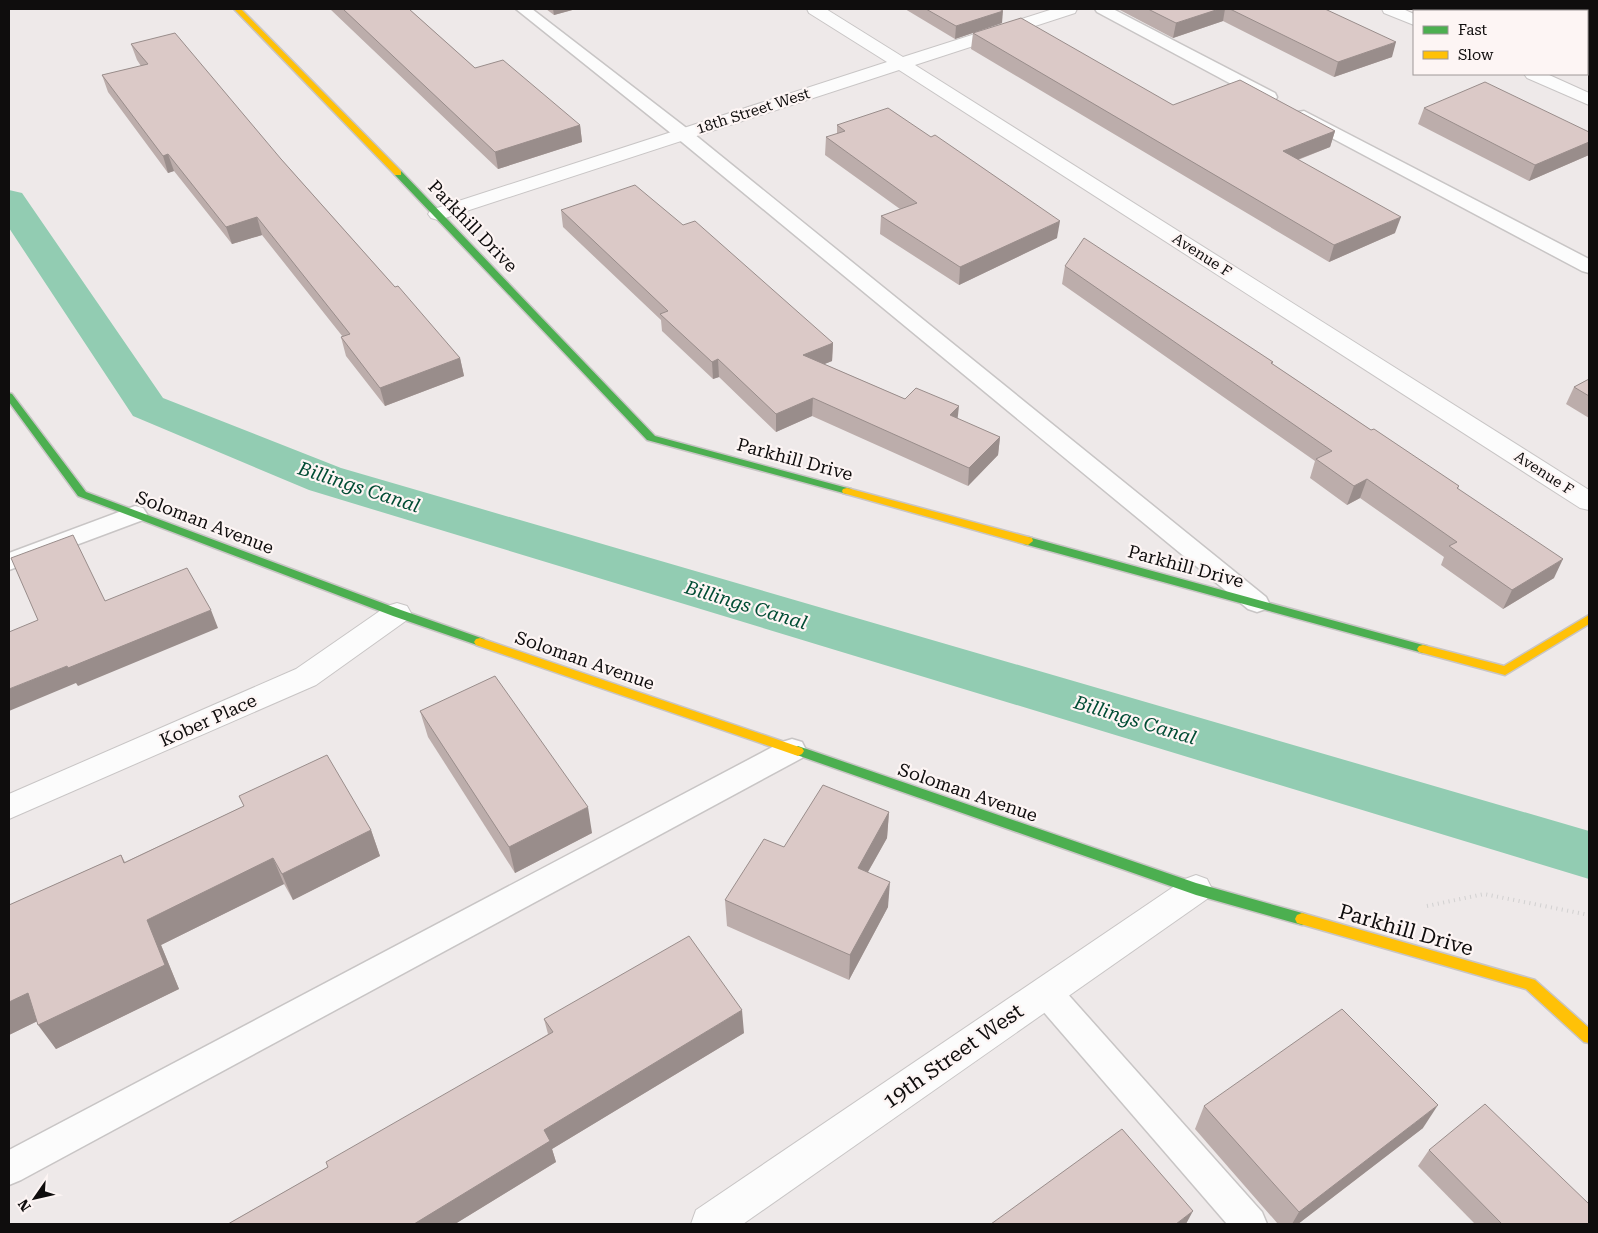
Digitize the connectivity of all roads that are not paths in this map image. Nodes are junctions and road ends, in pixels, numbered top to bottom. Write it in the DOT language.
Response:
graph roads {
  1 [pos="237,9"];
  2 [pos="523,9"];
  3 [pos="815,9"];
  4 [pos="1068,9"];
  5 [pos="1102,9"];
  6 [pos="1390,9"];
  7 [pos="1413,20"];
  8 [pos="901,63"];
  9 [pos="1535,75"];
  10 [pos="1589,100"];
  11 [pos="683,134"];
  12 [pos="438,214"];
  13 [pos="1589,267"];
  14 [pos="9,396"];
  15 [pos="1589,502"];
  16 [pos="135,514"];
  17 [pos="9,562"];
  18 [pos="1257,604"];
  19 [pos="397,613"];
  20 [pos="1589,619"];
  21 [pos="792,750"];
  22 [pos="9,807"];
  23 [pos="1196,889"];
  24 [pos="1046,992"];
  25 [pos="1589,1037"];
  26 [pos="9,1168"];
  27 [pos="710,1224"];
  28 [pos="1250,1224"];
  1 -- 12 [label="street, Parkhill Drive"];
  2 -- 11 [label="lane"];
  3 -- 8 [label="street, Avenue F"];
  4 -- 8 [label="street, 18th Street West"];
  5 -- 13 [label="lane"];
  6 -- 7 [label="street"];
  8 -- 11 [label="street, 18th Street West"];
  8 -- 15 [label="street, Avenue F"];
  9 -- 10 [label="street"];
  11 -- 12 [label="street, 18th Street West"];
  11 -- 18 [label="lane"];
  12 -- 18 [label="street, Parkhill Drive"];
  14 -- 16 [label="street, Soloman Avenue"];
  16 -- 17 [label="lane"];
  16 -- 19 [label="street, Soloman Avenue"];
  18 -- 20 [label="street, Parkhill Drive"];
  19 -- 21 [label="street, Soloman Avenue"];
  19 -- 22 [label="street, Kober Place"];
  21 -- 23 [label="street, Soloman Avenue"];
  21 -- 26 [label="lane"];
  23 -- 24 [label="street, 19th Street West"];
  23 -- 25 [label="street, Parkhill Drive"];
  24 -- 27 [label="street, 19th Street West"];
  24 -- 28 [label="lane"];
}
